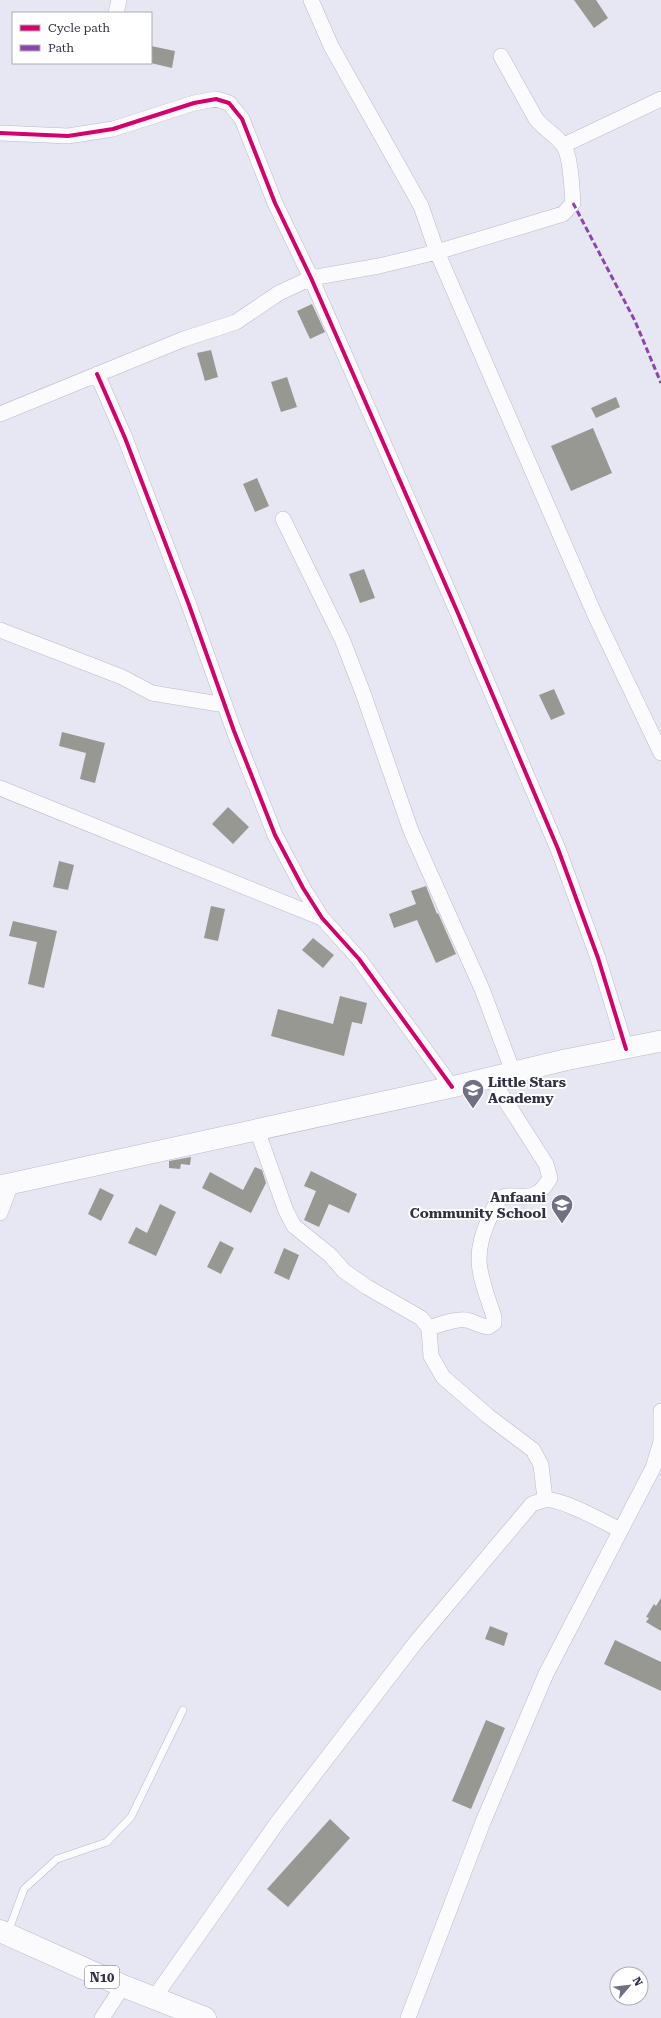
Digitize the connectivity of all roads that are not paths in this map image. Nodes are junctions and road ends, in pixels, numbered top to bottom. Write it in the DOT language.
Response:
graph roads {
  1 [pos="119,0"];
  2 [pos="311,0"];
  3 [pos="116,12"];
  4 [pos="501,56"];
  5 [pos="661,99"];
  6 [pos="0,132"];
  7 [pos="564,145"];
  8 [pos="437,252"];
  9 [pos="311,278"];
  10 [pos="97,374"];
  11 [pos="0,414"];
  12 [pos="283,519"];
  13 [pos="0,630"];
  14 [pos="225,705"];
  15 [pos="661,753"];
  16 [pos="0,788"];
  17 [pos="322,918"];
  18 [pos="661,1041"];
  19 [pos="626,1049"];
  20 [pos="513,1072"];
  21 [pos="491,1078"];
  22 [pos="452,1087"];
  23 [pos="257,1130"];
  24 [pos="6,1185"];
  25 [pos="0,1213"];
  26 [pos="429,1328"];
  27 [pos="661,1411"];
  28 [pos="661,1442"];
  29 [pos="545,1500"];
  30 [pos="620,1530"];
  31 [pos="183,1710"];
  32 [pos="3,1933"];
  33 [pos="123,1986"];
  34 [pos="154,1998"];
  35 [pos="102,2018"];
  36 [pos="205,2018"];
  37 [pos="408,2018"];
  1 -- 3 [label="street"];
  2 -- 8 [label="street"];
  4 -- 7 [label="street"];
  5 -- 7 [label="street"];
  6 -- 9 [label="street"];
  7 -- 8 [label="street"];
  8 -- 9 [label="street"];
  8 -- 15 [label="street"];
  9 -- 10 [label="street"];
  9 -- 19 [label="street"];
  10 -- 11 [label="street"];
  10 -- 14 [label="street"];
  12 -- 20 [label="street"];
  13 -- 14 [label="street"];
  14 -- 17 [label="street"];
  16 -- 17 [label="street"];
  17 -- 22 [label="street"];
  18 -- 19 [label="street"];
  19 -- 20 [label="street"];
  20 -- 21 [label="street"];
  21 -- 22 [label="street"];
  21 -- 26 [label="street"];
  22 -- 23 [label="street"];
  23 -- 24 [label="street"];
  23 -- 26 [label="street"];
  24 -- 25 [label="street"];
  26 -- 29 [label="street"];
  27 -- 28 [label="street"];
  28 -- 30 [label="street"];
  29 -- 30 [label="street"];
  29 -- 34 [label="street"];
  30 -- 37 [label="street"];
  31 -- 32 [label="lane"];
  32 -- 33 [label="highway, N10"];
  33 -- 34 [label="highway, N10"];
  33 -- 35 [label="street"];
  34 -- 36 [label="highway, N10"];
}
